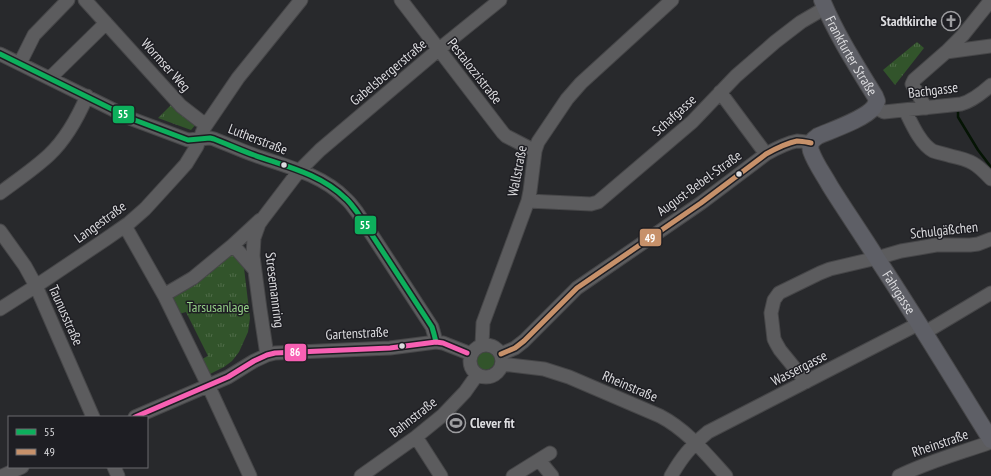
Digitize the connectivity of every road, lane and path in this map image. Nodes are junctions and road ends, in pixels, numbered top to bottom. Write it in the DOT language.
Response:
graph roads {
  1 [pos="68,0"];
  2 [pos="85,0"];
  3 [pos="301,0"];
  4 [pos="401,0"];
  5 [pos="500,0"];
  6 [pos="672,0"];
  7 [pos="991,0"];
  8 [pos="824,4"];
  9 [pos="106,23"];
  10 [pos="991,46"];
  11 [pos="438,50"];
  12 [pos="946,52"];
  13 [pos="0,54"];
  14 [pos="20,63"];
  15 [pos="50,78"];
  16 [pos="991,85"];
  17 [pos="720,92"];
  18 [pos="87,96"];
  19 [pos="873,108"];
  20 [pos="926,108"];
  21 [pos="905,110"];
  22 [pos="206,124"];
  23 [pos="200,140"];
  24 [pos="811,143"];
  25 [pos="535,151"];
  26 [pos="766,154"];
  27 [pos="299,171"];
  28 [pos="991,179"];
  29 [pos="0,193"];
  30 [pos="528,201"];
  31 [pos="264,217"];
  32 [pos="125,226"];
  33 [pos="0,231"];
  34 [pos="991,239"];
  35 [pos="233,245"];
  36 [pos="877,258"];
  37 [pos="254,268"];
  38 [pos="36,286"];
  39 [pos="991,293"];
  40 [pos="164,295"];
  41 [pos="0,309"];
  42 [pos="921,328"];
  43 [pos="436,342"];
  44 [pos="482,345"];
  45 [pos="471,354"];
  46 [pos="268,355"];
  47 [pos="501,359"];
  48 [pos="477,375"];
  49 [pos="806,382"];
  50 [pos="208,385"];
  51 [pos="93,416"];
  52 [pos="137,416"];
  53 [pos="416,436"];
  54 [pos="991,441"];
  55 [pos="695,443"];
  56 [pos="20,468"];
  57 [pos="2,476"];
  58 [pos="250,476"];
  59 [pos="361,476"];
  60 [pos="441,476"];
  61 [pos="513,476"];
  62 [pos="552,476"];
  63 [pos="671,476"];
  64 [pos="726,476"];
  65 [pos="899,476"];
  1 -- 14 [label="street"];
  2 -- 9 [label="street, Wormser Weg"];
  3 -- 22 [label="street, Langestraße"];
  4 -- 11 [label="street, Pestalozzistraße"];
  5 -- 11 [label="street, Gabelsbergerstraße"];
  6 -- 25 [label="street, Wallstraße"];
  7 -- 12 [label="street"];
  8 -- 17 [label="street, Schafgasse"];
  8 -- 19 [label="main road, Frankfurter Straße"];
  9 -- 15 [label="street"];
  9 -- 22 [label="street, Wormser Weg"];
  10 -- 12 [label="street"];
  11 -- 25 [label="street, Pestalozzistraße"];
  11 -- 27 [label="street, Gabelsbergerstraße"];
  12 -- 20 [label="street"];
  13 -- 14 [label="street, Lutherstraße"];
  14 -- 15 [label="street, Lutherstraße"];
  15 -- 18 [label="street, Lutherstraße"];
  16 -- 20 [label="street, Bachgasse"];
  17 -- 26 [label="street"];
  17 -- 30 [label="street, Schafgasse"];
  18 -- 23 [label="street, Lutherstraße"];
  18 -- 29 [label="street"];
  19 -- 21 [label="street, Bachgasse"];
  19 -- 24 [label="main road"];
  20 -- 21 [label="street, Bachgasse"];
  21 -- 28 [label="street"];
  22 -- 23 [label="street, Langestraße"];
  23 -- 27 [label="street, Lutherstraße"];
  23 -- 32 [label="street, Langestraße"];
  24 -- 26 [label="street, August-Bebel-Straße"];
  24 -- 36 [label="main road, Fahrgasse"];
  25 -- 30 [label="street, Wallstraße"];
  26 -- 47 [label="street, August-Bebel-Straße"];
  27 -- 31 [label="street, Stresemannring"];
  27 -- 43 [label="street, Lutherstraße"];
  30 -- 44 [label="street, Wallstraße"];
  31 -- 35 [label="street"];
  31 -- 37 [label="street, Stresemannring"];
  32 -- 38 [label="street, Langestraße"];
  32 -- 40 [label="street"];
  33 -- 38 [label="street, Taunusstraße"];
  34 -- 36 [label="street, Schulgäßchen"];
  35 -- 37 [label="street"];
  35 -- 40 [label="street"];
  36 -- 42 [label="main road, Fahrgasse"];
  36 -- 49 [label="street, Schulgäßchen"];
  37 -- 46 [label="street, Stresemannring"];
  38 -- 41 [label="street, Langestraße"];
  38 -- 51 [label="street, Taunusstraße"];
  39 -- 42 [label="street, Wassergasse"];
  40 -- 50 [label="street"];
  42 -- 49 [label="street, Wassergasse"];
  42 -- 54 [label="main road, Fahrgasse"];
  43 -- 45 [label="street, Gartenstraße"];
  43 -- 46 [label="street, Gartenstraße"];
  44 -- 45 [label="street"];
  44 -- 47 [label="street"];
  45 -- 48 [label="street"];
  46 -- 50 [label="street, Gartenstraße"];
  47 -- 48 [label="street"];
  47 -- 55 [label="street, Rheinstraße"];
  48 -- 53 [label="street, Bahnstraße"];
  49 -- 55 [label="street, Wassergasse"];
  50 -- 52 [label="street, Gartenstraße"];
  50 -- 58 [label="street"];
  53 -- 59 [label="street, Bahnstraße"];
  53 -- 60 [label="street"];
  54 -- 65 [label="street, Rheinstraße"];
  55 -- 63 [label="street, Wassergasse"];
  55 -- 64 [label="street, Rheinstraße"];
  56 -- 57 [label="street"];
  61 -- 62 [label="street"];
}
